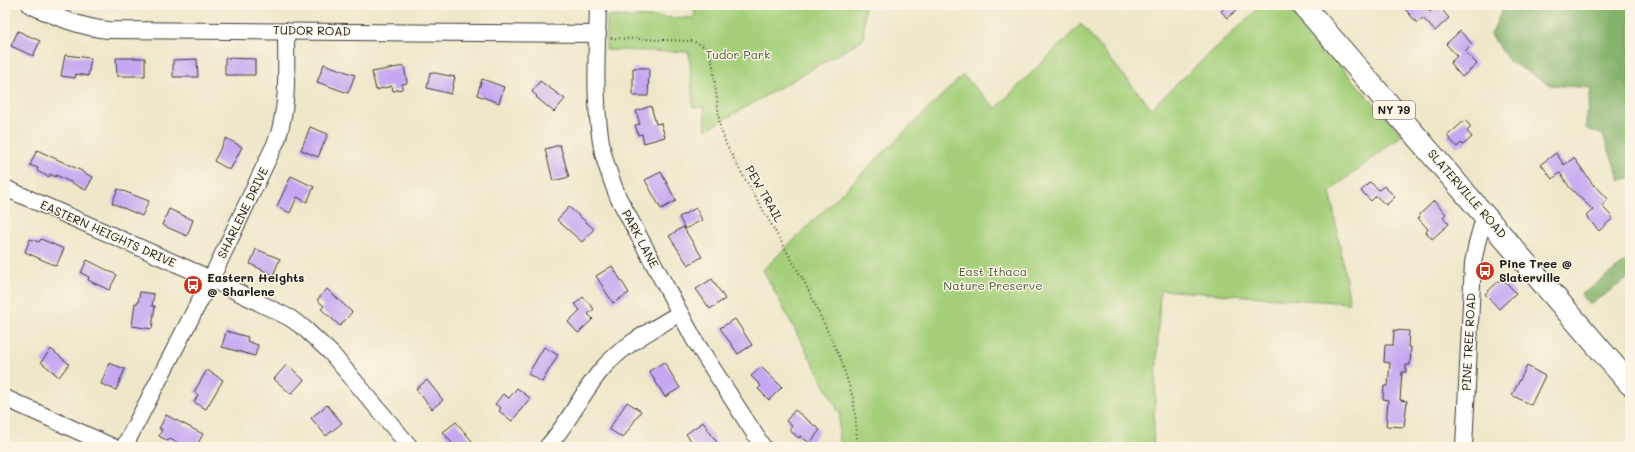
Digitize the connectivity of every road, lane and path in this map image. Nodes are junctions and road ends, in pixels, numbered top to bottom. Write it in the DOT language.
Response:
graph roads {
  1 [pos="30,5"];
  2 [pos="598,5"];
  3 [pos="1303,5"];
  4 [pos="286,31"];
  5 [pos="598,34"];
  6 [pos="5,188"];
  7 [pos="1485,214"];
  8 [pos="211,279"];
  9 [pos="680,313"];
  10 [pos="1630,384"];
  11 [pos="5,398"];
  12 [pos="113,447"];
  13 [pos="124,447"];
  14 [pos="410,447"];
  15 [pos="547,447"];
  16 [pos="763,447"];
  17 [pos="857,447"];
  18 [pos="1464,447"];
  1 -- 4 [label="street, TUDOR ROAD"];
  2 -- 5 [label="street, PARK LANE"];
  3 -- 7 [label="highway, SLATERVILLE ROAD / NY 79"];
  4 -- 5 [label="street, TUDOR ROAD"];
  4 -- 8 [label="street, SHARLENE DRIVE"];
  5 -- 9 [label="street, PARK LANE"];
  5 -- 17 [label="path, PEW TRAIL"];
  6 -- 8 [label="street, EASTERN HEIGHTS DRIVE"];
  7 -- 10 [label="highway, SLATERVILLE ROAD / NY 79"];
  7 -- 18 [label="street, PINE TREE ROAD"];
  8 -- 13 [label="street, SHARLENE DRIVE"];
  8 -- 14 [label="street, EASTERN HEIGHTS DRIVE"];
  9 -- 15 [label="street"];
  9 -- 16 [label="street, PARK LANE"];
  11 -- 12 [label="street"];
}
